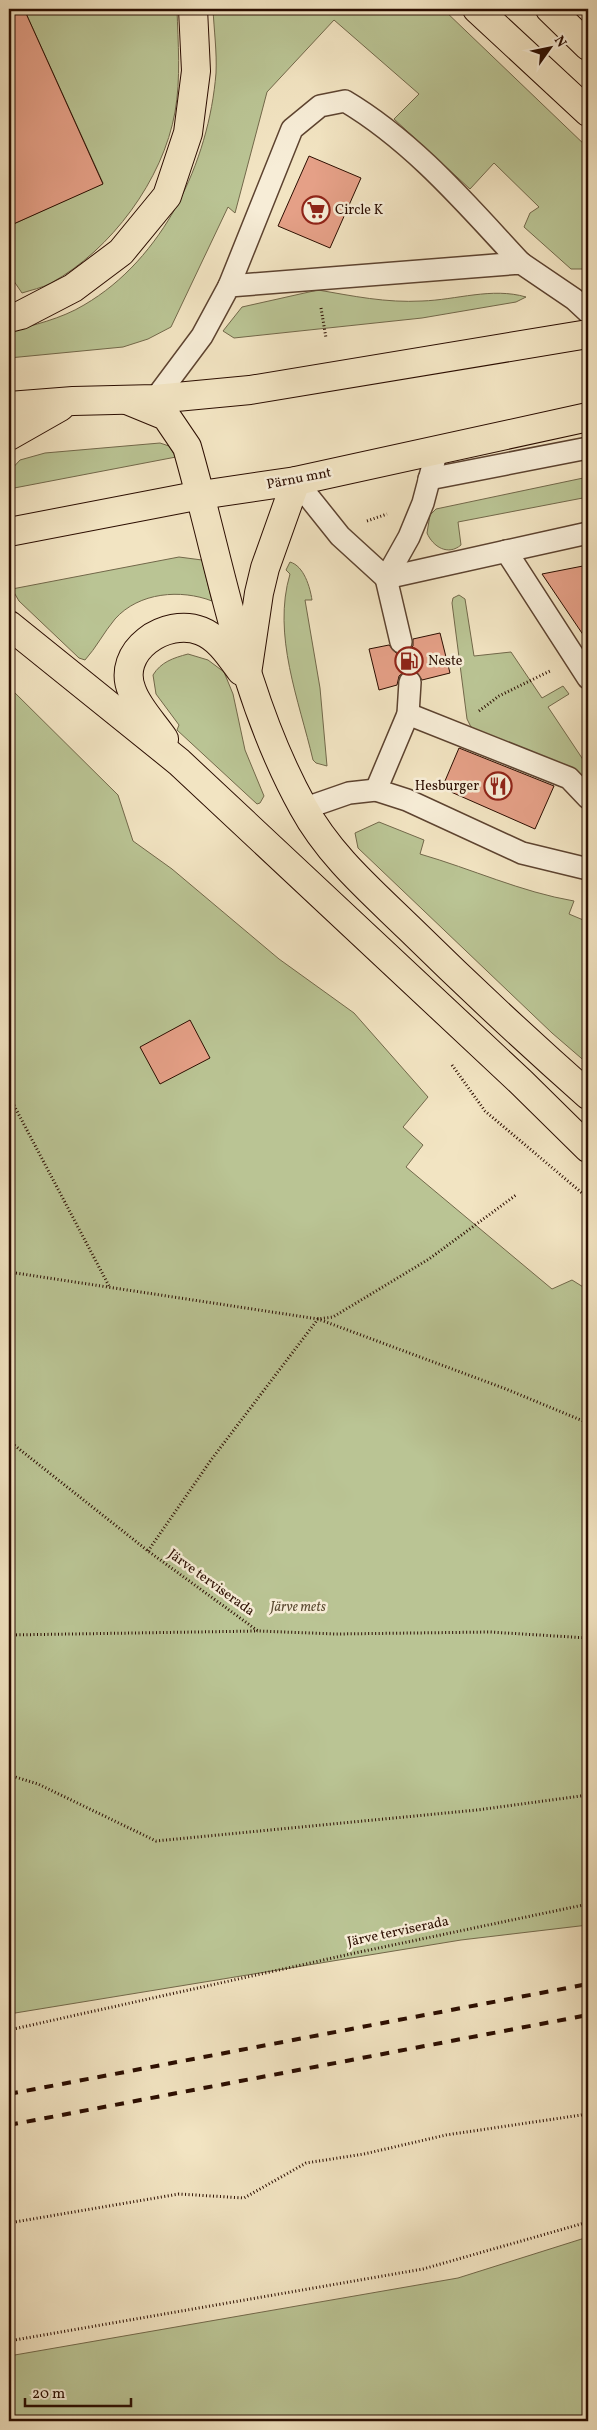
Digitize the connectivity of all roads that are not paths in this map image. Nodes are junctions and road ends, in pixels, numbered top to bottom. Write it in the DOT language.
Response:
graph roads {
  1 [pos="193,9"];
  2 [pos="477,9"];
  3 [pos="550,9"];
  4 [pos="588,46"];
  5 [pos="588,112"];
  6 [pos="521,263"];
  7 [pos="229,286"];
  8 [pos="588,312"];
  9 [pos="9,318"];
  10 [pos="588,334"];
  11 [pos="155,399"];
  12 [pos="127,400"];
  13 [pos="73,401"];
  14 [pos="9,406"];
  15 [pos="588,417"];
  16 [pos="9,436"];
  17 [pos="588,448"];
  18 [pos="437,450"];
  19 [pos="429,479"];
  20 [pos="296,481"];
  21 [pos="201,495"];
  22 [pos="9,532"];
  23 [pos="588,533"];
  24 [pos="506,551"];
  25 [pos="386,578"];
  26 [pos="9,625"];
  27 [pos="401,642"];
  28 [pos="247,678"];
  29 [pos="588,678"];
  30 [pos="410,682"];
  31 [pos="408,714"];
  32 [pos="179,762"];
  33 [pos="376,790"];
  34 [pos="588,798"];
  35 [pos="303,809"];
  36 [pos="587,866"];
  37 [pos="588,1095"];
  38 [pos="588,1148"];
  1 -- 9 [label="main road"];
  2 -- 5 [label="main road"];
  3 -- 4 [label="main road"];
  6 -- 7 [label="lane"];
  6 -- 7 [label="lane"];
  6 -- 8 [label="lane"];
  7 -- 11 [label="lane"];
  10 -- 11 [label="main road"];
  11 -- 12 [label="main road"];
  12 -- 13 [label="main road"];
  12 -- 21 [label="main road"];
  13 -- 14 [label="main road"];
  13 -- 16 [label="main road"];
  15 -- 18 [label="main road, Pärnu mnt"];
  17 -- 19 [label="lane"];
  18 -- 19 [label="lane"];
  18 -- 20 [label="main road, Pärnu mnt"];
  19 -- 25 [label="lane"];
  20 -- 21 [label="main road, Pärnu mnt"];
  20 -- 25 [label="lane"];
  20 -- 28 [label="main road"];
  21 -- 22 [label="main road, Pärnu mnt"];
  21 -- 28 [label="main road"];
  23 -- 24 [label="lane"];
  24 -- 25 [label="lane"];
  24 -- 29 [label="lane"];
  25 -- 27 [label="lane"];
  26 -- 32 [label="main road"];
  28 -- 32 [label="main road"];
  28 -- 35 [label="main road"];
  30 -- 31 [label="lane"];
  31 -- 33 [label="lane"];
  31 -- 34 [label="lane"];
  32 -- 38 [label="main road"];
  33 -- 35 [label="lane"];
  33 -- 36 [label="lane"];
  35 -- 37 [label="main road"];
}
